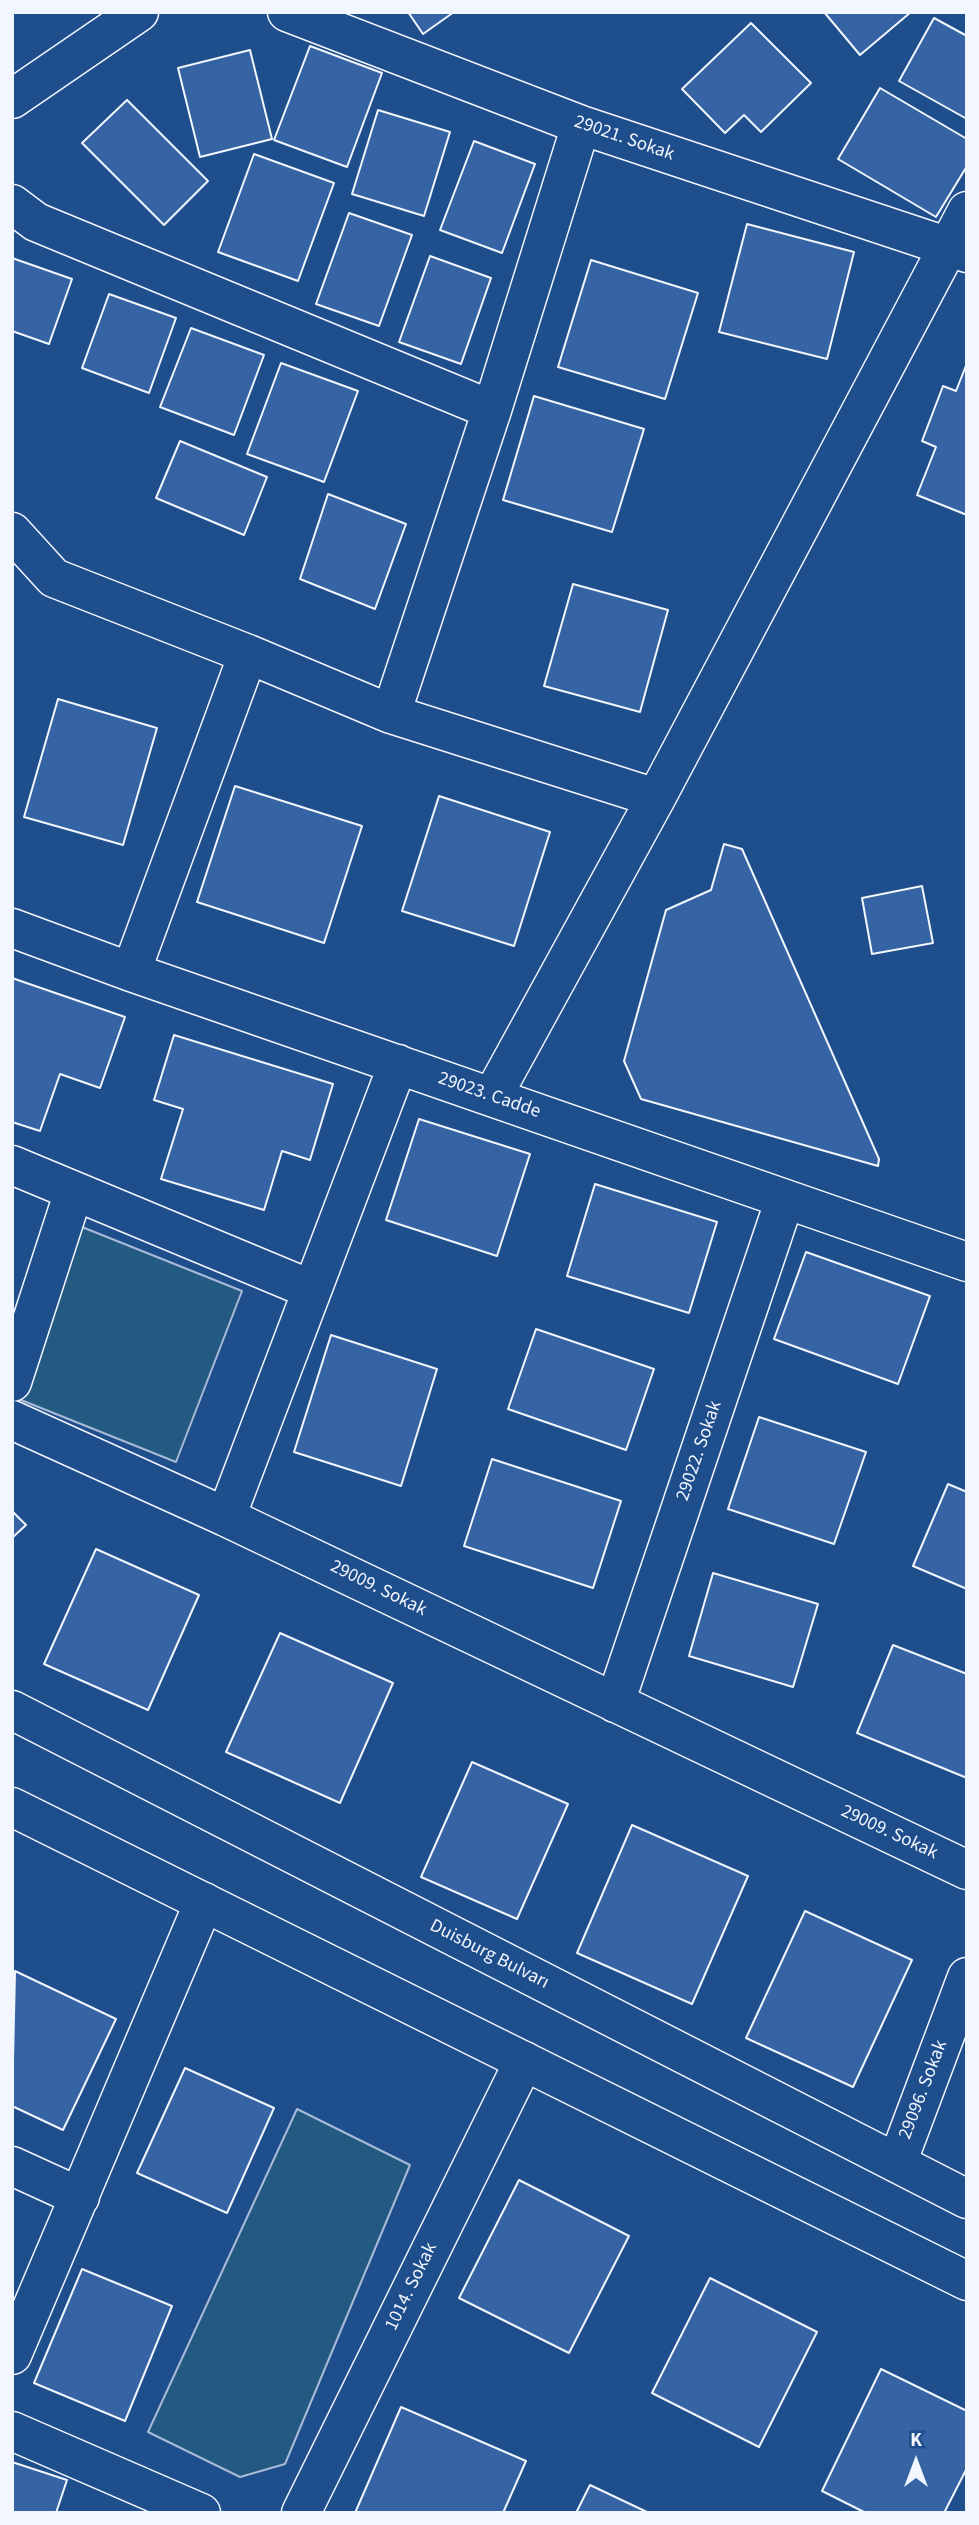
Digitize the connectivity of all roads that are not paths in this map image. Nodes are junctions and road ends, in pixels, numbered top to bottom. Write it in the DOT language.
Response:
graph roads {
  1 [pos="139,12"];
  2 [pos="287,12"];
  3 [pos="12,99"];
  4 [pos="581,125"];
  5 [pos="12,204"];
  6 [pos="967,211"];
  7 [pos="958,250"];
  8 [pos="492,410"];
  9 [pos="12,532"];
  10 [pos="248,654"];
  11 [pos="391,714"];
  12 [pos="656,798"];
  13 [pos="12,928"];
  14 [pos="131,972"];
  15 [pos="398,1064"];
  16 [pos="492,1097"];
  17 [pos="12,1165"];
  18 [pos="74,1191"];
  19 [pos="785,1199"];
  20 [pos="967,1262"];
  21 [pos="310,1289"];
  22 [pos="12,1382"];
  23 [pos="12,1420"];
  24 [pos="226,1517"];
  25 [pos="615,1703"];
  26 [pos="12,1710"];
  27 [pos="12,1807"];
  28 [pos="967,1870"];
  29 [pos="204,1902"];
  30 [pos="967,1978"];
  31 [pos="524,2061"];
  32 [pos="897,2163"];
  33 [pos="12,2166"];
  34 [pos="79,2197"];
  35 [pos="967,2199"];
  36 [pos="967,2281"];
  37 [pos="12,2355"];
  38 [pos="12,2431"];
  39 [pos="125,2498"];
  40 [pos="201,2513"];
  41 [pos="301,2513"];
  1 -- 3 [label="street"];
  2 -- 4 [label="street, 29021. Sokak"];
  4 -- 7 [label="street, 29021. Sokak"];
  4 -- 8 [label="street"];
  5 -- 8 [label="street"];
  6 -- 7 [label="street"];
  7 -- 12 [label="street"];
  8 -- 11 [label="street"];
  9 -- 10 [label="street"];
  10 -- 11 [label="street"];
  10 -- 14 [label="street"];
  11 -- 12 [label="street"];
  12 -- 16 [label="street"];
  13 -- 14 [label="street, 29023. Cadde"];
  14 -- 15 [label="street, 29023. Cadde"];
  15 -- 16 [label="street, 29023. Cadde"];
  15 -- 21 [label="street"];
  16 -- 19 [label="street, 29023. Cadde"];
  17 -- 18 [label="street"];
  18 -- 21 [label="street"];
  18 -- 22 [label="street"];
  19 -- 20 [label="street, 29023. Cadde"];
  19 -- 25 [label="street, 29022. Sokak"];
  21 -- 24 [label="street"];
  23 -- 24 [label="street, 29009. Sokak"];
  24 -- 25 [label="street, 29009. Sokak"];
  25 -- 28 [label="street, 29009. Sokak"];
  26 -- 32 [label="street, Duisburg Bulvarı"];
  27 -- 29 [label="street"];
  29 -- 31 [label="street"];
  29 -- 34 [label="street"];
  30 -- 32 [label="street, 29096. Sokak"];
  31 -- 36 [label="street"];
  31 -- 41 [label="street, 1014. Sokak"];
  32 -- 35 [label="street, Duisburg Bulvarı"];
  33 -- 34 [label="street"];
  34 -- 37 [label="street"];
  38 -- 39 [label="street"];
  39 -- 40 [label="street"];
}
